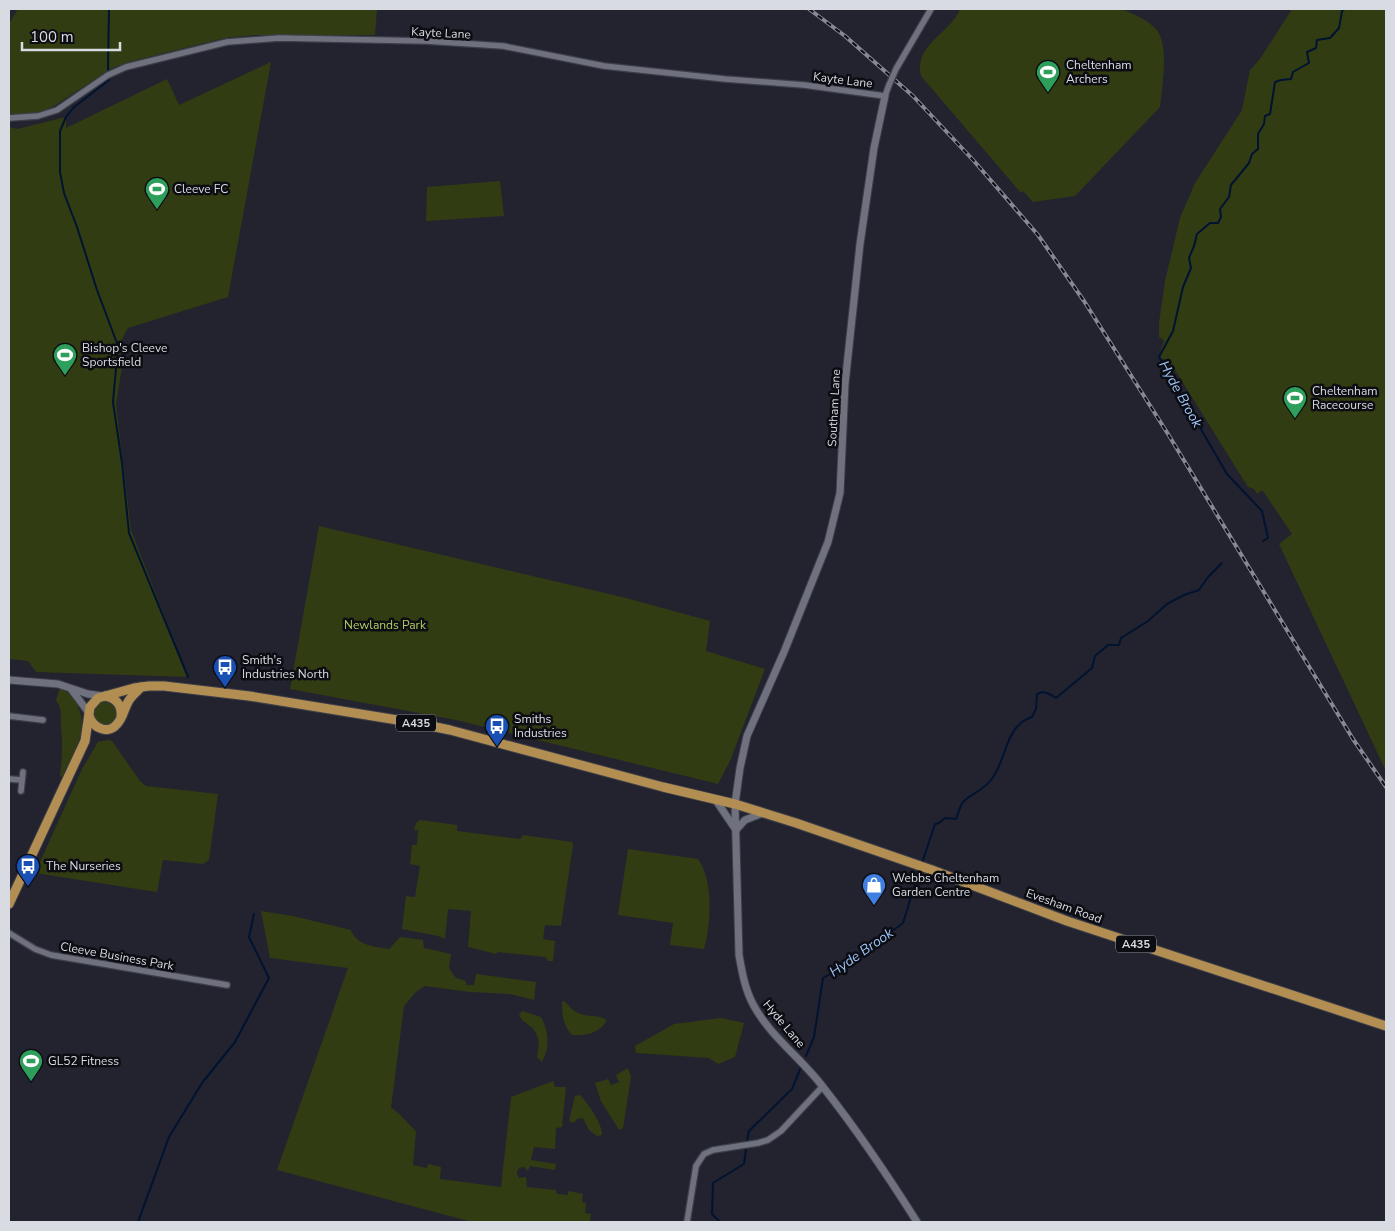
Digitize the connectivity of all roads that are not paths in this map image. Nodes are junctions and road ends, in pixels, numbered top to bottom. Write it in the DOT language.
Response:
graph roads {
  1 [pos="931,9"];
  2 [pos="885,96"];
  3 [pos="9,118"];
  4 [pos="9,680"];
  5 [pos="142,687"];
  6 [pos="70,688"];
  7 [pos="104,696"];
  8 [pos="89,714"];
  9 [pos="9,716"];
  10 [pos="121,716"];
  11 [pos="43,720"];
  12 [pos="105,729"];
  13 [pos="85,742"];
  14 [pos="23,772"];
  15 [pos="9,779"];
  16 [pos="22,780"];
  17 [pos="21,791"];
  18 [pos="715,799"];
  19 [pos="735,804"];
  20 [pos="763,813"];
  21 [pos="736,830"];
  22 [pos="12,891"];
  23 [pos="9,904"];
  24 [pos="9,933"];
  25 [pos="227,985"];
  26 [pos="1386,1026"];
  27 [pos="823,1086"];
  28 [pos="687,1222"];
  29 [pos="917,1222"];
  1 -- 2 [label="street, Southam Lane, bridge"];
  2 -- 3 [label="street, Kayte Lane"];
  2 -- 19 [label="street, Southam Lane"];
  4 -- 6 [label="street"];
  5 -- 7 [label="main road, A435"];
  5 -- 10 [label="main road"];
  5 -- 18 [label="main road, A435"];
  6 -- 7 [label="street"];
  6 -- 8 [label="street"];
  7 -- 8 [label="main road"];
  7 -- 10 [label="main road"];
  8 -- 12 [label="main road"];
  8 -- 13 [label="main road"];
  9 -- 11 [label="street"];
  10 -- 12 [label="main road"];
  12 -- 13 [label="main road"];
  13 -- 22 [label="main road"];
  14 -- 16 [label="street"];
  15 -- 16 [label="street"];
  16 -- 17 [label="street"];
  18 -- 19 [label="main road, A435"];
  18 -- 21 [label="street"];
  19 -- 20 [label="main road, Evesham Road / A435"];
  19 -- 21 [label="street, Hyde Lane"];
  20 -- 21 [label="street"];
  20 -- 26 [label="main road, Evesham Road / A435"];
  21 -- 27 [label="street, Hyde Lane"];
  22 -- 23 [label="main road"];
  24 -- 25 [label="street, Cleeve Business Park"];
  27 -- 28 [label="street"];
  27 -- 29 [label="street, Hyde Lane"];
}
